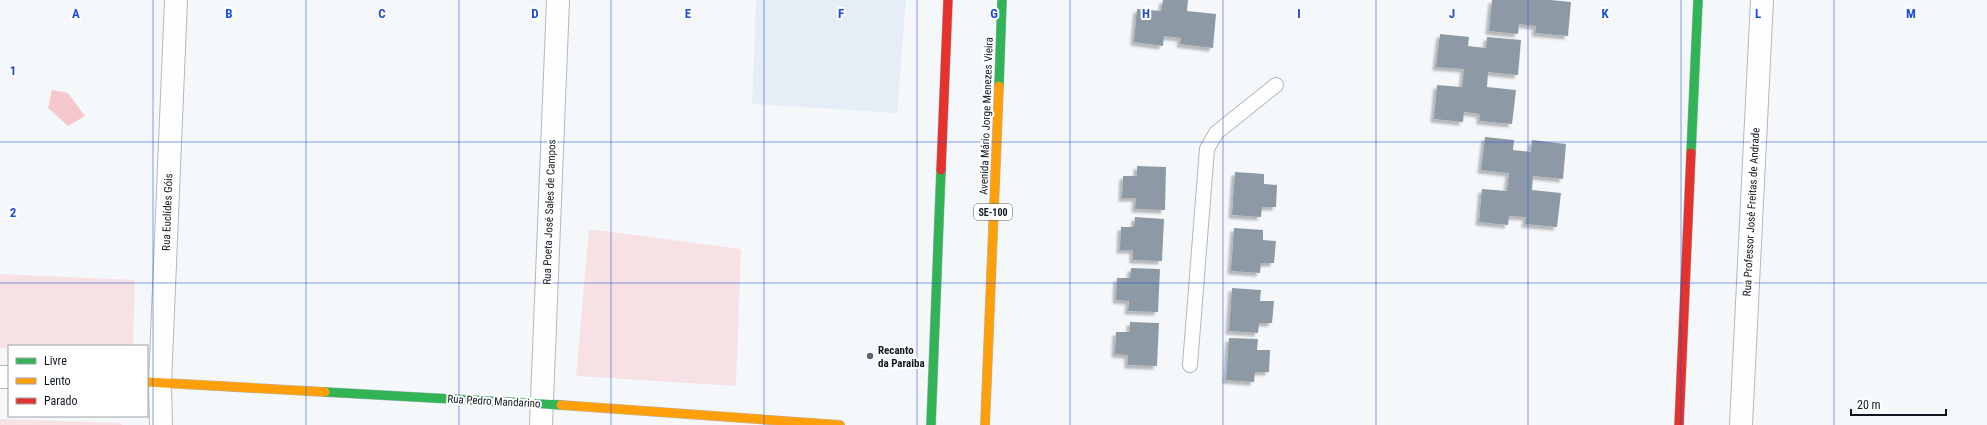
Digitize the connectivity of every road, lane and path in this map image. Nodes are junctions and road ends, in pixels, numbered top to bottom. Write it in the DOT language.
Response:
graph roads {
  1 [pos="176,0"];
  2 [pos="558,0"];
  3 [pos="948,0"];
  4 [pos="1002,0"];
  5 [pos="1698,0"];
  6 [pos="1762,0"];
  7 [pos="1276,85"];
  8 [pos="1190,364"];
  9 [pos="154,383"];
  10 [pos="541,403"];
  11 [pos="161,425"];
  12 [pos="541,425"];
  13 [pos="840,425"];
  14 [pos="931,425"];
  15 [pos="985,425"];
  16 [pos="1679,425"];
  17 [pos="1741,425"];
  1 -- 9 [label="street, Rua Euclídes Góis"];
  2 -- 10 [label="street, Rua Poeta José Sales de Campos"];
  3 -- 14 [label="street"];
  4 -- 15 [label="street, Avenida Mário Jorge Menezes Vieira / SE-100"];
  5 -- 16 [label="street"];
  6 -- 17 [label="street, Rua Professor José Freitas de Andrade"];
  7 -- 8 [label="lane"];
  9 -- 10 [label="street, Rua Pedro Mandarino"];
  9 -- 11 [label="street, Rua Euclídes Góis"];
  10 -- 12 [label="street, Rua Poeta José Sales de Campos"];
  10 -- 13 [label="street, Rua Pedro Mandarino"];
}
